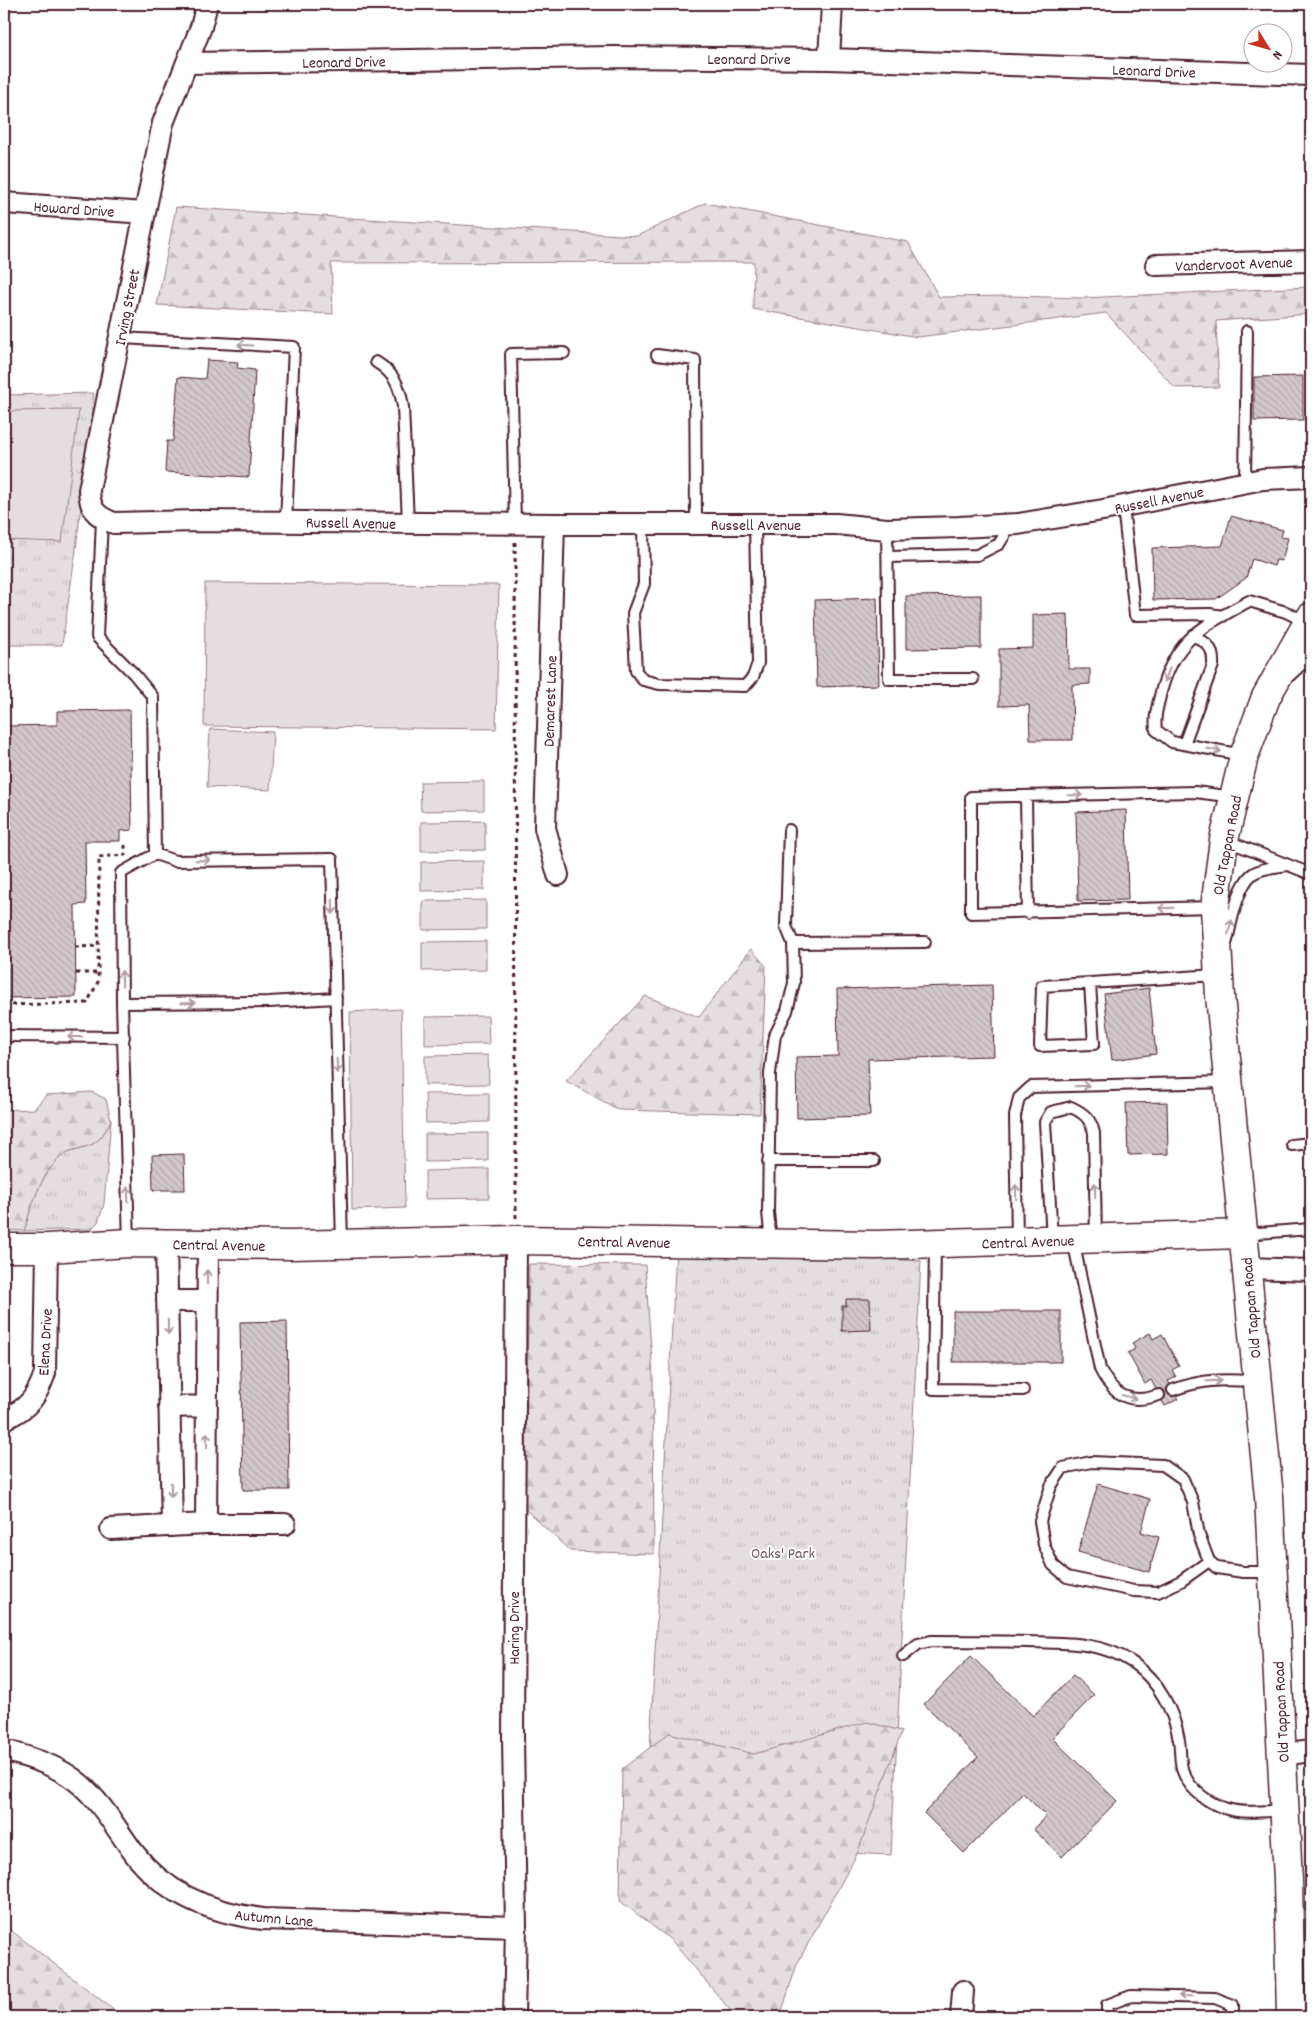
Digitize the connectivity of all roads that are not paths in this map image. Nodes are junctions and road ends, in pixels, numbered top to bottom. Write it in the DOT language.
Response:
graph roads {
  1 [pos="207,4"];
  2 [pos="832,4"];
  3 [pos="829,59"];
  4 [pos="187,63"];
  5 [pos="1311,75"];
  6 [pos="4,203"];
  7 [pos="145,213"];
  8 [pos="1311,261"];
  9 [pos="1156,265"];
  10 [pos="1247,331"];
  11 [pos="120,338"];
  12 [pos="564,353"];
  13 [pos="657,355"];
  14 [pos="376,362"];
  15 [pos="1311,477"];
  16 [pos="1245,482"];
  17 [pos="1123,506"];
  18 [pos="102,519"];
  19 [pos="286,522"];
  20 [pos="408,523"];
  21 [pos="515,524"];
  22 [pos="554,524"];
  23 [pos="643,524"];
  24 [pos="755,524"];
  25 [pos="1005,524"];
  26 [pos="696,525"];
  27 [pos="887,528"];
  28 [pos="888,557"];
  29 [pos="1223,616"];
  30 [pos="1310,621"];
  31 [pos="1193,635"];
  32 [pos="1311,660"];
  33 [pos="973,678"];
  34 [pos="1266,698"];
  35 [pos="1184,744"];
  36 [pos="1244,756"];
  37 [pos="1026,796"];
  38 [pos="1235,797"];
  39 [pos="789,830"];
  40 [pos="1224,840"];
  41 [pos="155,854"];
  42 [pos="1288,865"];
  43 [pos="1311,874"];
  44 [pos="558,875"];
  45 [pos="1215,907"];
  46 [pos="1028,913"];
  47 [pos="925,942"];
  48 [pos="794,943"];
  49 [pos="1219,974"];
  50 [pos="1090,984"];
  51 [pos="336,998"];
  52 [pos="122,1003"];
  53 [pos="4,1036"];
  54 [pos="124,1037"];
  55 [pos="1228,1082"];
  56 [pos="1311,1143"];
  57 [pos="1292,1145"];
  58 [pos="768,1161"];
  59 [pos="874,1161"];
  60 [pos="1311,1229"];
  61 [pos="1243,1234"];
  62 [pos="1073,1239"];
  63 [pos="516,1240"];
  64 [pos="1017,1241"];
  65 [pos="129,1243"];
  66 [pos="166,1243"];
  67 [pos="208,1244"];
  68 [pos="342,1244"];
  69 [pos="771,1244"];
  70 [pos="935,1244"];
  71 [pos="4,1248"];
  72 [pos="47,1248"];
  73 [pos="1246,1268"];
  74 [pos="1311,1270"];
  75 [pos="167,1300"];
  76 [pos="207,1301"];
  77 [pos="1257,1381"];
  78 [pos="1022,1390"];
  79 [pos="1173,1390"];
  80 [pos="1159,1395"];
  81 [pos="207,1406"];
  82 [pos="169,1407"];
  83 [pos="4,1419"];
  84 [pos="206,1524"];
  85 [pos="285,1524"];
  86 [pos="172,1526"];
  87 [pos="111,1529"];
  88 [pos="1209,1561"];
  89 [pos="1273,1572"];
  90 [pos="903,1656"];
  91 [pos="4,1750"];
  92 [pos="1311,1751"];
  93 [pos="1282,1755"];
  94 [pos="1285,1810"];
  95 [pos="516,1927"];
  96 [pos="963,1991"];
  97 [pos="514,2017"];
  98 [pos="960,2017"];
  99 [pos="1106,2017"];
  100 [pos="1233,2017"];
  101 [pos="1292,2017"];
  1 -- 4 [label="street, Irving Street"];
  2 -- 3 [label="street"];
  3 -- 4 [label="street, Leonard Drive"];
  3 -- 5 [label="street, Leonard Drive"];
  4 -- 7 [label="street, Irving Street"];
  6 -- 7 [label="street, Howard Drive"];
  7 -- 11 [label="street, Irving Street"];
  8 -- 9 [label="street, Vandervoot Avenue"];
  10 -- 16 [label="lane"];
  11 -- 18 [label="street, Irving Street"];
  19 -- 11 [label="lane, one-way"];
  12 -- 21 [label="lane"];
  13 -- 26 [label="lane"];
  14 -- 20 [label="lane"];
  15 -- 16 [label="street, Russell Avenue"];
  16 -- 17 [label="street, Russell Avenue"];
  17 -- 25 [label="street, Russell Avenue"];
  17 -- 29 [label="lane"];
  18 -- 19 [label="street, Russell Avenue"];
  18 -- 41 [label="lane"];
  19 -- 20 [label="street, Russell Avenue"];
  20 -- 21 [label="street, Russell Avenue"];
  21 -- 22 [label="street, Russell Avenue"];
  22 -- 23 [label="street, Russell Avenue"];
  22 -- 44 [label="street, Demarest Lane"];
  23 -- 24 [label="lane"];
  23 -- 26 [label="street, Russell Avenue"];
  24 -- 26 [label="street, Russell Avenue"];
  24 -- 27 [label="street, Russell Avenue"];
  25 -- 27 [label="street, Russell Avenue"];
  25 -- 28 [label="lane"];
  27 -- 28 [label="lane"];
  28 -- 33 [label="lane"];
  29 -- 30 [label="lane"];
  29 -- 31 [label="lane"];
  30 -- 34 [label="main road, Old Tappan Road"];
  31 -- 35 [label="lane"];
  31 -- 35 [label="lane, one-way"];
  32 -- 34 [label="lane"];
  34 -- 36 [label="main road, Old Tappan Road"];
  35 -- 36 [label="lane, one-way"];
  36 -- 38 [label="main road, Old Tappan Road"];
  37 -- 38 [label="lane, one-way"];
  37 -- 46 [label="lane"];
  37 -- 46 [label="lane"];
  38 -- 40 [label="main road, Old Tappan Road"];
  39 -- 48 [label="lane"];
  40 -- 42 [label="lane"];
  40 -- 45 [label="main road, Old Tappan Road"];
  41 -- 51 [label="lane, one-way"];
  52 -- 41 [label="lane, one-way"];
  42 -- 43 [label="lane"];
  49 -- 42 [label="lane, one-way"];
  45 -- 46 [label="lane, one-way"];
  45 -- 49 [label="main road, Old Tappan Road"];
  47 -- 48 [label="lane"];
  48 -- 58 [label="lane"];
  49 -- 50 [label="lane"];
  49 -- 55 [label="main road, Old Tappan Road"];
  50 -- 50 [label="lane"];
  52 -- 51 [label="lane, one-way"];
  51 -- 68 [label="lane, one-way"];
  52 -- 54 [label="lane"];
  54 -- 53 [label="lane, one-way"];
  65 -- 54 [label="lane, one-way"];
  55 -- 61 [label="main road, Old Tappan Road"];
  64 -- 55 [label="lane, one-way"];
  56 -- 57 [label="lane"];
  58 -- 59 [label="lane"];
  58 -- 69 [label="lane"];
  60 -- 61 [label="lane"];
  61 -- 62 [label="main road, Central Avenue"];
  61 -- 73 [label="main road, Old Tappan Road"];
  62 -- 62 [label="lane, one-way"];
  62 -- 64 [label="main road, Central Avenue"];
  62 -- 80 [label="lane, one-way"];
  63 -- 68 [label="main road, Central Avenue"];
  63 -- 69 [label="main road, Central Avenue"];
  63 -- 95 [label="street, Haring Drive"];
  64 -- 70 [label="main road, Central Avenue"];
  65 -- 66 [label="main road, Central Avenue"];
  65 -- 72 [label="main road, Central Avenue"];
  66 -- 67 [label="main road, Central Avenue"];
  66 -- 75 [label="street"];
  67 -- 68 [label="main road, Central Avenue"];
  76 -- 67 [label="street, one-way"];
  69 -- 70 [label="main road, Central Avenue"];
  70 -- 78 [label="lane"];
  71 -- 72 [label="main road, Central Avenue"];
  72 -- 83 [label="street, Elena Drive"];
  73 -- 74 [label="street"];
  73 -- 77 [label="main road, Old Tappan Road"];
  75 -- 76 [label="street"];
  75 -- 82 [label="street, one-way"];
  76 -- 81 [label="street"];
  79 -- 77 [label="lane, one-way"];
  77 -- 89 [label="main road, Old Tappan Road"];
  81 -- 82 [label="street"];
  84 -- 81 [label="street, one-way"];
  82 -- 86 [label="street, one-way"];
  84 -- 85 [label="street"];
  84 -- 86 [label="street"];
  86 -- 87 [label="street"];
  88 -- 88 [label="lane"];
  88 -- 89 [label="lane"];
  89 -- 93 [label="main road, Old Tappan Road"];
  90 -- 94 [label="lane"];
  91 -- 95 [label="street, Autumn Lane"];
  92 -- 93 [label="street"];
  93 -- 94 [label="main road, Old Tappan Road"];
  94 -- 101 [label="main road, Old Tappan Road"];
  95 -- 97 [label="street, Haring Drive"];
  96 -- 98 [label="street"];
  100 -- 99 [label="lane, one-way"];
}
